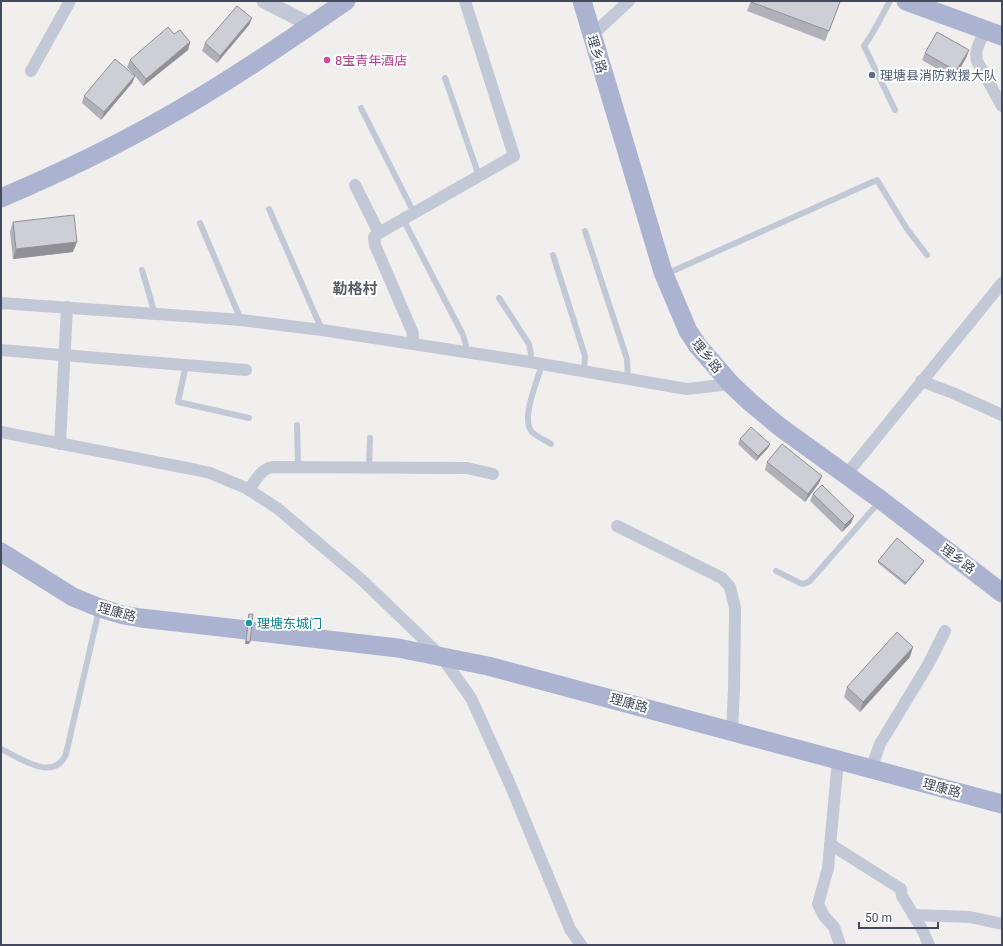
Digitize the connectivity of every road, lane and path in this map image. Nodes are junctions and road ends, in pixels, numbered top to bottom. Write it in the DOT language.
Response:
graph roads {
  1 [pos="70,1"];
  2 [pos="264,1"];
  3 [pos="346,1"];
  4 [pos="465,1"];
  5 [pos="582,1"];
  6 [pos="629,1"];
  7 [pos="890,1"];
  8 [pos="906,1"];
  9 [pos="311,25"];
  10 [pos="994,33"];
  11 [pos="592,36"];
  12 [pos="31,72"];
  13 [pos="445,78"];
  14 [pos="1002,106"];
  15 [pos="361,108"];
  16 [pos="895,110"];
  17 [pos="479,176"];
  18 [pos="355,185"];
  19 [pos="1,198"];
  20 [pos="269,209"];
  21 [pos="414,212"];
  22 [pos="403,219"];
  23 [pos="200,223"];
  24 [pos="585,232"];
  25 [pos="379,233"];
  26 [pos="553,255"];
  27 [pos="927,255"];
  28 [pos="142,270"];
  29 [pos="664,275"];
  30 [pos="1002,283"];
  31 [pos="499,298"];
  32 [pos="1,303"];
  33 [pos="67,307"];
  34 [pos="155,314"];
  35 [pos="241,320"];
  36 [pos="322,330"];
  37 [pos="412,344"];
  38 [pos="1,350"];
  39 [pos="465,352"];
  40 [pos="64,354"];
  41 [pos="530,362"];
  42 [pos="542,364"];
  43 [pos="186,365"];
  44 [pos="246,370"];
  45 [pos="584,371"];
  46 [pos="628,379"];
  47 [pos="921,381"];
  48 [pos="731,384"];
  49 [pos="1002,415"];
  50 [pos="249,418"];
  51 [pos="297,425"];
  52 [pos="1,432"];
  53 [pos="370,438"];
  54 [pos="60,444"];
  55 [pos="551,444"];
  56 [pos="298,467"];
  57 [pos="369,468"];
  58 [pos="493,474"];
  59 [pos="846,475"];
  60 [pos="249,490"];
  61 [pos="881,500"];
  62 [pos="617,526"];
  63 [pos="1,552"];
  64 [pos="776,571"];
  65 [pos="1002,593"];
  66 [pos="100,608"];
  67 [pos="945,631"];
  68 [pos="441,656"];
  69 [pos="732,731"];
  70 [pos="1,749"];
  71 [pos="838,760"];
  72 [pos="871,769"];
  73 [pos="1002,804"];
  74 [pos="830,844"];
  75 [pos="913,915"];
  76 [pos="1002,924"];
  77 [pos="581,945"];
  78 [pos="840,945"];
  79 [pos="929,945"];
  1 -- 12 [label="street"];
  2 -- 9 [label="street"];
  3 -- 9 [label="main road"];
  4 -- 17 [label="street"];
  5 -- 11 [label="main road, 理乡路"];
  6 -- 11 [label="street"];
  7 -- 16 [label="lane"];
  8 -- 10 [label="main road"];
  9 -- 19 [label="main road"];
  10 -- 14 [label="street"];
  11 -- 29 [label="main road, 理乡路"];
  13 -- 17 [label="lane"];
  15 -- 21 [label="lane"];
  17 -- 21 [label="street"];
  18 -- 25 [label="street"];
  20 -- 36 [label="lane"];
  21 -- 22 [label="street"];
  22 -- 25 [label="street"];
  22 -- 39 [label="lane"];
  23 -- 35 [label="lane"];
  24 -- 46 [label="lane"];
  25 -- 37 [label="street"];
  26 -- 45 [label="lane"];
  27 -- 29 [label="lane"];
  28 -- 34 [label="lane"];
  29 -- 48 [label="main road, 理乡路"];
  30 -- 47 [label="street"];
  31 -- 41 [label="lane"];
  32 -- 33 [label="street"];
  33 -- 34 [label="street"];
  33 -- 40 [label="street"];
  34 -- 35 [label="street"];
  35 -- 36 [label="street"];
  36 -- 37 [label="street"];
  37 -- 39 [label="street"];
  38 -- 40 [label="street"];
  39 -- 41 [label="street"];
  40 -- 43 [label="street"];
  40 -- 54 [label="street"];
  41 -- 42 [label="street"];
  42 -- 45 [label="street"];
  42 -- 55 [label="lane"];
  43 -- 44 [label="street"];
  43 -- 50 [label="lane"];
  45 -- 46 [label="street"];
  46 -- 48 [label="street"];
  47 -- 49 [label="street"];
  47 -- 59 [label="street"];
  48 -- 59 [label="main road, 理乡路"];
  51 -- 56 [label="lane"];
  52 -- 54 [label="street"];
  53 -- 57 [label="lane"];
  54 -- 60 [label="street"];
  56 -- 57 [label="street"];
  56 -- 60 [label="street"];
  57 -- 58 [label="street"];
  59 -- 61 [label="main road, 理乡路"];
  60 -- 68 [label="street"];
  61 -- 64 [label="lane"];
  61 -- 65 [label="main road, 理乡路"];
  62 -- 69 [label="street"];
  63 -- 66 [label="main road, 理康路"];
  66 -- 68 [label="main road, 理康路"];
  66 -- 70 [label="lane"];
  67 -- 72 [label="street"];
  68 -- 69 [label="main road, 理康路"];
  68 -- 77 [label="street"];
  69 -- 71 [label="main road, 理康路"];
  71 -- 72 [label="main road, 理康路"];
  71 -- 74 [label="street"];
  72 -- 73 [label="main road, 理康路"];
  74 -- 75 [label="street"];
  74 -- 78 [label="street"];
  75 -- 76 [label="street"];
  75 -- 79 [label="street"];
}
